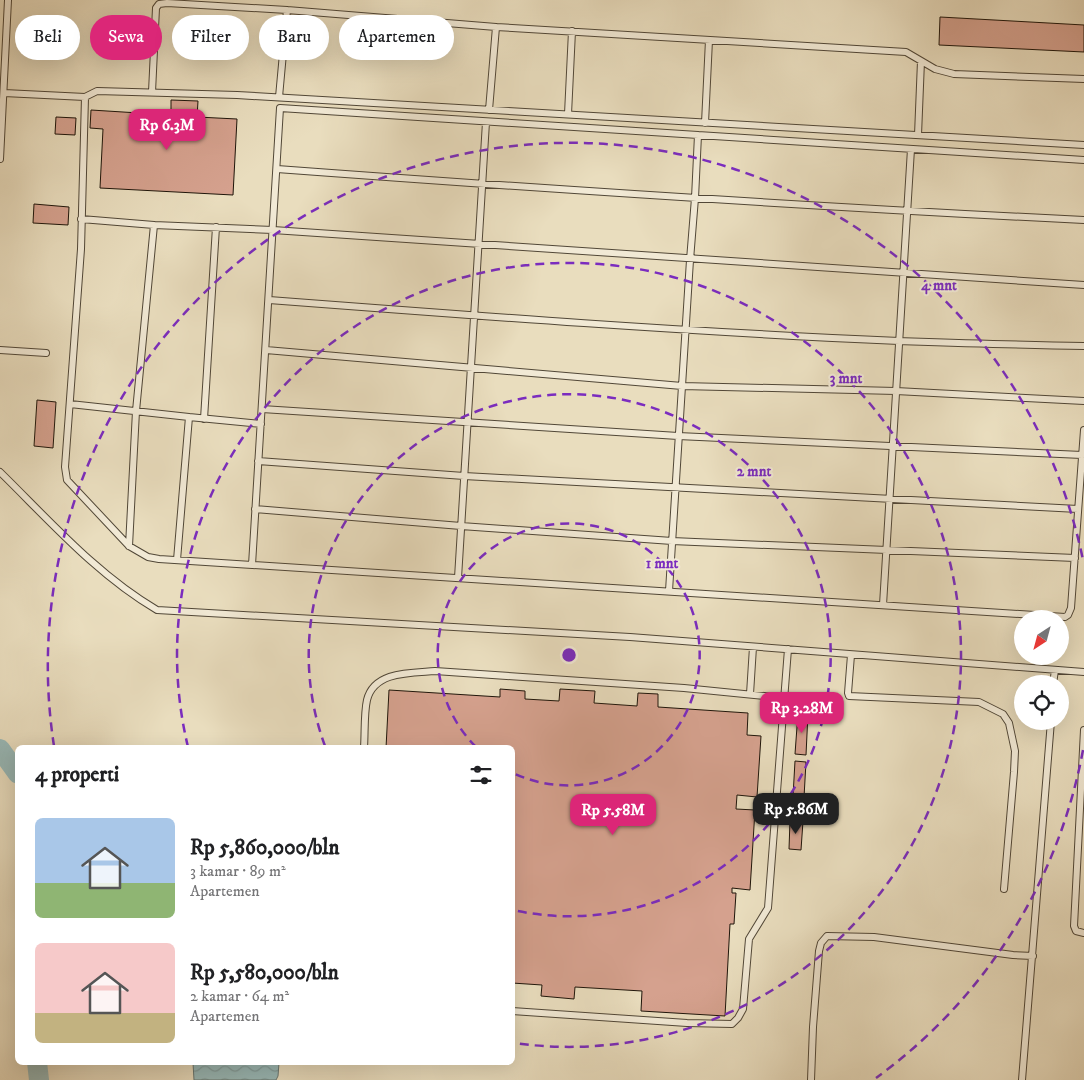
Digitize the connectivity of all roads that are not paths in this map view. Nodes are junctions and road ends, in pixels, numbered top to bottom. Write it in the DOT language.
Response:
graph roads {
  1 [pos="8,0"];
  2 [pos="287,10"];
  3 [pos="496,27"];
  4 [pos="3,29"];
  5 [pos="572,32"];
  6 [pos="709,40"];
  7 [pos="921,61"];
  8 [pos="1084,79"];
  9 [pos="152,92"];
  10 [pos="4,93"];
  11 [pos="85,97"];
  12 [pos="279,98"];
  13 [pos="489,110"];
  14 [pos="568,114"];
  15 [pos="486,122"];
  16 [pos="705,123"];
  17 [pos="698,135"];
  18 [pos="918,135"];
  19 [pos="1084,145"];
  20 [pos="911,149"];
  21 [pos="0,159"];
  22 [pos="1084,160"];
  23 [pos="277,169"];
  24 [pos="482,184"];
  25 [pos="695,198"];
  26 [pos="908,212"];
  27 [pos="82,219"];
  28 [pos="1084,220"];
  29 [pos="154,225"];
  30 [pos="216,228"];
  31 [pos="273,230"];
  32 [pos="479,245"];
  33 [pos="690,260"];
  34 [pos="904,273"];
  35 [pos="1084,285"];
  36 [pos="269,300"];
  37 [pos="474,316"];
  38 [pos="686,329"];
  39 [pos="899,341"];
  40 [pos="1084,346"];
  41 [pos="0,350"];
  42 [pos="266,350"];
  43 [pos="46,354"];
  44 [pos="471,367"];
  45 [pos="682,386"];
  46 [pos="896,391"];
  47 [pos="1084,401"];
  48 [pos="70,404"];
  49 [pos="262,409"];
  50 [pos="136,412"];
  51 [pos="188,417"];
  52 [pos="204,419"];
  53 [pos="468,422"];
  54 [pos="261,424"];
  55 [pos="1084,430"];
  56 [pos="678,436"];
  57 [pos="893,447"];
  58 [pos="1082,455"];
  59 [pos="258,461"];
  60 [pos="0,472"];
  61 [pos="464,476"];
  62 [pos="675,489"];
  63 [pos="889,499"];
  64 [pos="255,509"];
  65 [pos="1078,509"];
  66 [pos="461,526"];
  67 [pos="672,541"];
  68 [pos="129,546"];
  69 [pos="886,549"];
  70 [pos="1075,558"];
  71 [pos="177,560"];
  72 [pos="252,565"];
  73 [pos="458,578"];
  74 [pos="669,591"];
  75 [pos="883,605"];
  76 [pos="753,647"];
  77 [pos="788,649"];
  78 [pos="850,655"];
  79 [pos="1054,670"];
  80 [pos="1084,672"];
  81 [pos="1054,675"];
  82 [pos="750,694"];
  83 [pos="784,698"];
  84 [pos="1050,730"];
  85 [pos="1084,730"];
  86 [pos="364,745"];
  87 [pos="1004,889"];
  88 [pos="1084,934"];
  89 [pos="1033,956"];
  90 [pos="515,1011"];
  91 [pos="811,1080"];
  92 [pos="1022,1080"];
  1 -- 4 [label="lane"];
  2 -- 3 [label="lane"];
  2 -- 9 [label="lane"];
  2 -- 12 [label="lane"];
  3 -- 5 [label="lane"];
  3 -- 13 [label="lane"];
  4 -- 10 [label="lane"];
  5 -- 6 [label="lane"];
  5 -- 14 [label="lane"];
  6 -- 7 [label="lane"];
  6 -- 16 [label="lane"];
  7 -- 8 [label="lane"];
  7 -- 18 [label="lane"];
  9 -- 11 [label="lane"];
  9 -- 12 [label="lane"];
  10 -- 11 [label="lane"];
  10 -- 21 [label="lane"];
  11 -- 27 [label="lane"];
  12 -- 13 [label="lane"];
  13 -- 14 [label="lane"];
  14 -- 16 [label="lane"];
  15 -- 17 [label="lane"];
  15 -- 23 [label="lane"];
  15 -- 24 [label="lane"];
  16 -- 18 [label="lane"];
  17 -- 20 [label="lane"];
  17 -- 25 [label="lane"];
  18 -- 19 [label="lane"];
  20 -- 22 [label="lane"];
  20 -- 26 [label="lane"];
  23 -- 24 [label="lane"];
  23 -- 31 [label="lane"];
  24 -- 25 [label="lane"];
  24 -- 32 [label="lane"];
  25 -- 26 [label="lane"];
  25 -- 33 [label="lane"];
  26 -- 28 [label="lane"];
  26 -- 34 [label="lane"];
  27 -- 29 [label="lane"];
  27 -- 48 [label="lane"];
  29 -- 30 [label="lane"];
  29 -- 50 [label="lane"];
  30 -- 31 [label="lane"];
  30 -- 52 [label="lane"];
  31 -- 32 [label="lane"];
  31 -- 36 [label="lane"];
  32 -- 33 [label="lane"];
  32 -- 37 [label="lane"];
  33 -- 34 [label="lane"];
  33 -- 38 [label="lane"];
  34 -- 35 [label="lane"];
  34 -- 39 [label="lane"];
  36 -- 37 [label="lane"];
  36 -- 42 [label="lane"];
  37 -- 38 [label="lane"];
  37 -- 44 [label="lane"];
  38 -- 39 [label="lane"];
  38 -- 45 [label="lane"];
  39 -- 40 [label="lane"];
  39 -- 46 [label="lane"];
  41 -- 43 [label="lane"];
  42 -- 44 [label="lane"];
  42 -- 49 [label="lane"];
  44 -- 45 [label="lane"];
  44 -- 53 [label="lane"];
  45 -- 46 [label="lane"];
  45 -- 56 [label="lane"];
  46 -- 47 [label="lane"];
  46 -- 57 [label="lane"];
  48 -- 50 [label="lane"];
  48 -- 68 [label="lane"];
  49 -- 53 [label="lane"];
  49 -- 54 [label="lane"];
  50 -- 51 [label="lane"];
  50 -- 68 [label="lane"];
  51 -- 52 [label="lane"];
  51 -- 71 [label="lane"];
  52 -- 54 [label="lane"];
  53 -- 56 [label="lane"];
  53 -- 61 [label="lane"];
  54 -- 59 [label="lane"];
  55 -- 58 [label="lane"];
  56 -- 57 [label="lane"];
  56 -- 62 [label="lane"];
  57 -- 58 [label="lane"];
  57 -- 63 [label="lane"];
  58 -- 65 [label="lane"];
  59 -- 61 [label="lane"];
  59 -- 64 [label="lane"];
  60 -- 76 [label="lane"];
  61 -- 62 [label="lane"];
  61 -- 66 [label="lane"];
  62 -- 63 [label="lane"];
  62 -- 67 [label="lane"];
  63 -- 65 [label="lane"];
  63 -- 69 [label="lane"];
  64 -- 66 [label="lane"];
  64 -- 72 [label="lane"];
  65 -- 70 [label="lane"];
  66 -- 67 [label="lane"];
  66 -- 73 [label="lane"];
  67 -- 69 [label="lane"];
  67 -- 74 [label="lane"];
  68 -- 71 [label="lane"];
  69 -- 70 [label="lane"];
  69 -- 75 [label="lane"];
  70 -- 75 [label="lane"];
  71 -- 72 [label="lane"];
  72 -- 73 [label="lane"];
  73 -- 74 [label="lane"];
  74 -- 75 [label="lane"];
  76 -- 77 [label="lane"];
  76 -- 82 [label="lane"];
  77 -- 78 [label="lane"];
  77 -- 83 [label="lane"];
  78 -- 79 [label="lane"];
  78 -- 87 [label="lane"];
  79 -- 80 [label="lane"];
  79 -- 81 [label="lane"];
  82 -- 83 [label="lane"];
  82 -- 86 [label="lane"];
  83 -- 90 [label="lane"];
  84 -- 89 [label="lane"];
  85 -- 88 [label="lane"];
  89 -- 91 [label="lane"];
  89 -- 92 [label="lane"];
}
